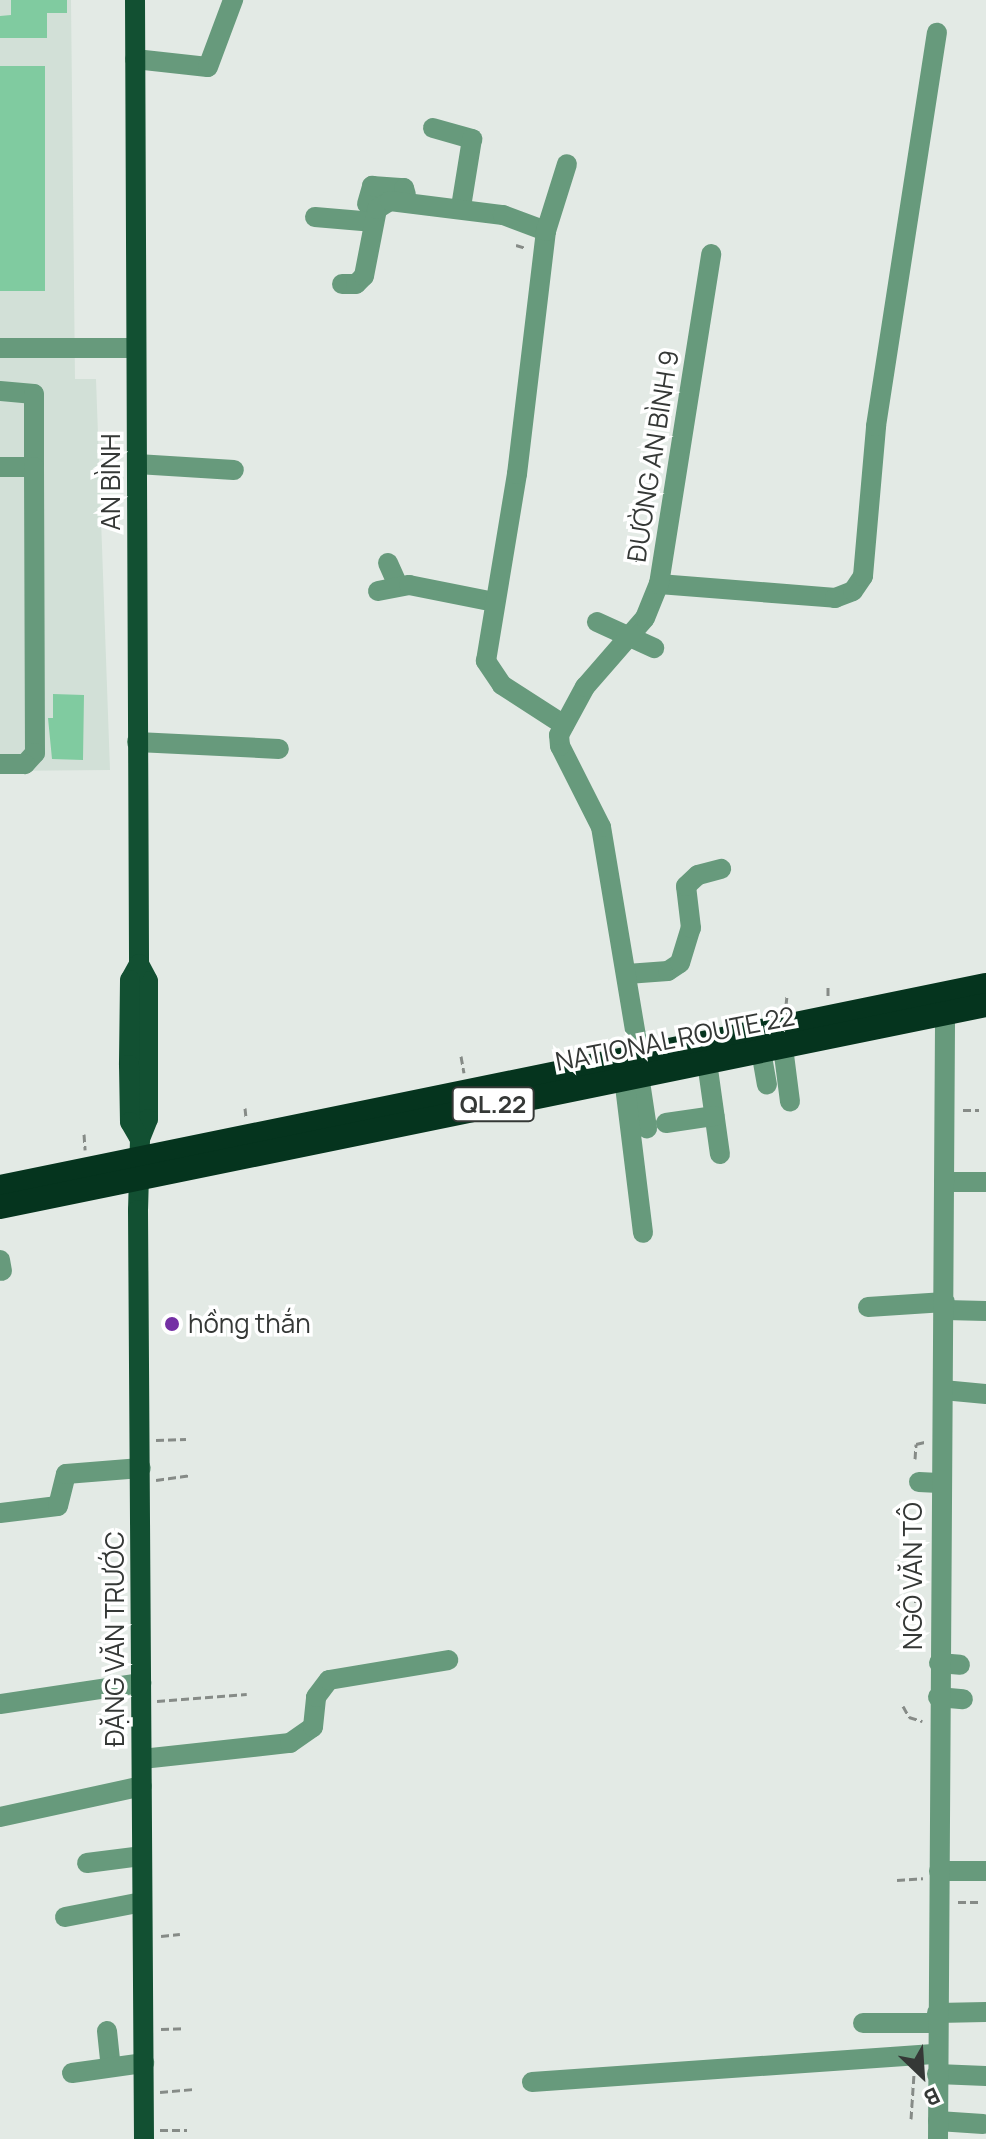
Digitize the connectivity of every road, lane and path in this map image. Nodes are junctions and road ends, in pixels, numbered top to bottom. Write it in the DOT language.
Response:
graph roads {
  1 [pos="135,0"];
  2 [pos="233,0"];
  3 [pos="937,33"];
  4 [pos="135,59"];
  5 [pos="433,128"];
  6 [pos="567,164"];
  7 [pos="372,195"];
  8 [pos="406,199"];
  9 [pos="461,207"];
  10 [pos="315,217"];
  11 [pos="546,231"];
  12 [pos="711,254"];
  13 [pos="342,284"];
  14 [pos="0,348"];
  15 [pos="136,348"];
  16 [pos="0,391"];
  17 [pos="137,464"];
  18 [pos="0,467"];
  19 [pos="34,467"];
  20 [pos="234,470"];
  21 [pos="388,563"];
  22 [pos="659,584"];
  23 [pos="494,602"];
  24 [pos="597,622"];
  25 [pos="627,635"];
  26 [pos="654,648"];
  27 [pos="564,725"];
  28 [pos="137,742"];
  29 [pos="279,749"];
  30 [pos="0,764"];
  31 [pos="721,869"];
  32 [pos="627,974"];
  33 [pos="986,985"];
  34 [pos="986,1005"];
  35 [pos="945,1014"];
  36 [pos="772,1049"];
  37 [pos="707,1062"];
  38 [pos="634,1069"];
  39 [pos="767,1084"];
  40 [pos="790,1102"];
  41 [pos="714,1116"];
  42 [pos="720,1154"];
  43 [pos="139,1159"];
  44 [pos="944,1182"];
  45 [pos="986,1182"];
  46 [pos="0,1187"];
  47 [pos="0,1207"];
  48 [pos="643,1233"];
  49 [pos="946,1306"];
  50 [pos="868,1307"];
  51 [pos="986,1311"];
  52 [pos="943,1390"];
  53 [pos="986,1394"];
  54 [pos="186,1439"];
  55 [pos="140,1441"];
  56 [pos="141,1475"];
  57 [pos="190,1475"];
  58 [pos="0,1513"];
  59 [pos="448,1660"];
  60 [pos="939,1663"];
  61 [pos="960,1665"];
  62 [pos="141,1692"];
  63 [pos="247,1694"];
  64 [pos="938,1697"];
  65 [pos="963,1699"];
  66 [pos="0,1704"];
  67 [pos="62,1705"];
  68 [pos="903,1706"];
  69 [pos="938,1722"];
  70 [pos="142,1759"];
  71 [pos="142,1786"];
  72 [pos="0,1817"];
  73 [pos="141,1856"];
  74 [pos="87,1863"];
  75 [pos="986,1871"];
  76 [pos="939,1874"];
  77 [pos="897,1880"];
  78 [pos="142,1902"];
  79 [pos="938,1902"];
  80 [pos="980,1902"];
  81 [pos="65,1917"];
  82 [pos="986,2012"];
  83 [pos="937,2018"];
  84 [pos="863,2023"];
  85 [pos="185,2028"];
  86 [pos="143,2029"];
  87 [pos="107,2031"];
  88 [pos="144,2063"];
  89 [pos="937,2064"];
  90 [pos="111,2067"];
  91 [pos="72,2073"];
  92 [pos="986,2076"];
  93 [pos="532,2082"];
  94 [pos="193,2089"];
  95 [pos="144,2094"];
  96 [pos="911,2119"];
  97 [pos="983,2124"];
  98 [pos="187,2130"];
  99 [pos="938,2130"];
  100 [pos="144,2135"];
  1 -- 4 [label="main road, AN BÌNH"];
  2 -- 4 [label="street"];
  3 -- 22 [label="street"];
  4 -- 15 [label="main road, AN BÌNH"];
  5 -- 9 [label="street"];
  6 -- 11 [label="street"];
  7 -- 8 [label="street"];
  7 -- 8 [label="street"];
  7 -- 10 [label="street"];
  7 -- 13 [label="street"];
  8 -- 9 [label="street"];
  9 -- 11 [label="street"];
  11 -- 23 [label="street"];
  12 -- 22 [label="street, ĐƯỜNG AN BÌNH 9"];
  14 -- 15 [label="street"];
  15 -- 17 [label="main road, AN BÌNH"];
  16 -- 19 [label="street"];
  17 -- 20 [label="street"];
  17 -- 28 [label="main road, AN BÌNH"];
  18 -- 19 [label="street"];
  19 -- 30 [label="street"];
  21 -- 23 [label="street"];
  22 -- 25 [label="street, ĐƯỜNG AN BÌNH 9"];
  23 -- 27 [label="street"];
  24 -- 25 [label="street"];
  25 -- 26 [label="street"];
  25 -- 27 [label="street, ĐƯỜNG AN BÌNH 9"];
  27 -- 32 [label="street"];
  28 -- 29 [label="street"];
  28 -- 43 [label="main road, AN BÌNH"];
  31 -- 32 [label="street"];
  32 -- 38 [label="street"];
  33 -- 38 [label="highway, NATIONAL ROUTE 22 / QL.22"];
  34 -- 35 [label="highway, NATIONAL ROUTE 22 / QL.22"];
  35 -- 36 [label="highway, NATIONAL ROUTE 22 / QL.22"];
  35 -- 44 [label="street, NGÔ VĂN TÔ"];
  36 -- 37 [label="highway, NATIONAL ROUTE 22 / QL.22"];
  36 -- 39 [label="street"];
  36 -- 40 [label="street"];
  37 -- 38 [label="highway, NATIONAL ROUTE 22 / QL.22"];
  37 -- 41 [label="street"];
  38 -- 41 [label="street"];
  38 -- 43 [label="highway, NATIONAL ROUTE 22 / QL.22"];
  38 -- 48 [label="street"];
  41 -- 42 [label="street"];
  43 -- 46 [label="highway, NATIONAL ROUTE 22 / QL.22"];
  43 -- 47 [label="highway, NATIONAL ROUTE 22 / QL.22"];
  43 -- 55 [label="main road, ĐẶNG VĂN TRƯỚC"];
  44 -- 45 [label="street"];
  44 -- 49 [label="street, NGÔ VĂN TÔ"];
  49 -- 50 [label="street"];
  49 -- 51 [label="street"];
  49 -- 52 [label="street, NGÔ VĂN TÔ"];
  52 -- 53 [label="street"];
  52 -- 60 [label="street, NGÔ VĂN TÔ"];
  54 -- 55 [label="path"];
  55 -- 56 [label="main road, ĐẶNG VĂN TRƯỚC"];
  56 -- 57 [label="path"];
  56 -- 58 [label="street"];
  56 -- 62 [label="main road, ĐẶNG VĂN TRƯỚC"];
  59 -- 70 [label="street"];
  60 -- 61 [label="street"];
  60 -- 64 [label="street, NGÔ VĂN TÔ"];
  62 -- 63 [label="path"];
  62 -- 66 [label="street"];
  62 -- 67 [label="street"];
  62 -- 70 [label="main road, ĐẶNG VĂN TRƯỚC"];
  64 -- 65 [label="street"];
  64 -- 69 [label="street, NGÔ VĂN TÔ"];
  68 -- 69 [label="path"];
  69 -- 76 [label="street, NGÔ VĂN TÔ"];
  70 -- 71 [label="main road, ĐẶNG VĂN TRƯỚC"];
  71 -- 72 [label="street"];
  71 -- 73 [label="main road, ĐẶNG VĂN TRƯỚC"];
  73 -- 74 [label="street"];
  73 -- 78 [label="main road, ĐẶNG VĂN TRƯỚC"];
  75 -- 76 [label="street"];
  76 -- 77 [label="path"];
  76 -- 79 [label="street, NGÔ VĂN TÔ"];
  78 -- 81 [label="street"];
  78 -- 86 [label="main road, ĐẶNG VĂN TRƯỚC"];
  79 -- 80 [label="path"];
  79 -- 83 [label="street, NGÔ VĂN TÔ"];
  82 -- 83 [label="street"];
  83 -- 84 [label="street"];
  83 -- 89 [label="street, NGÔ VĂN TÔ"];
  85 -- 86 [label="path"];
  86 -- 88 [label="main road, ĐẶNG VĂN TRƯỚC"];
  87 -- 90 [label="street"];
  88 -- 90 [label="street"];
  88 -- 95 [label="main road, ĐẶNG VĂN TRƯỚC"];
  89 -- 92 [label="street"];
  89 -- 93 [label="street"];
  89 -- 96 [label="path"];
  89 -- 99 [label="street, NGÔ VĂN TÔ"];
  90 -- 91 [label="street"];
  94 -- 95 [label="path"];
  95 -- 100 [label="main road, ĐẶNG VĂN TRƯỚC"];
  97 -- 99 [label="street"];
  98 -- 100 [label="path"];
}
